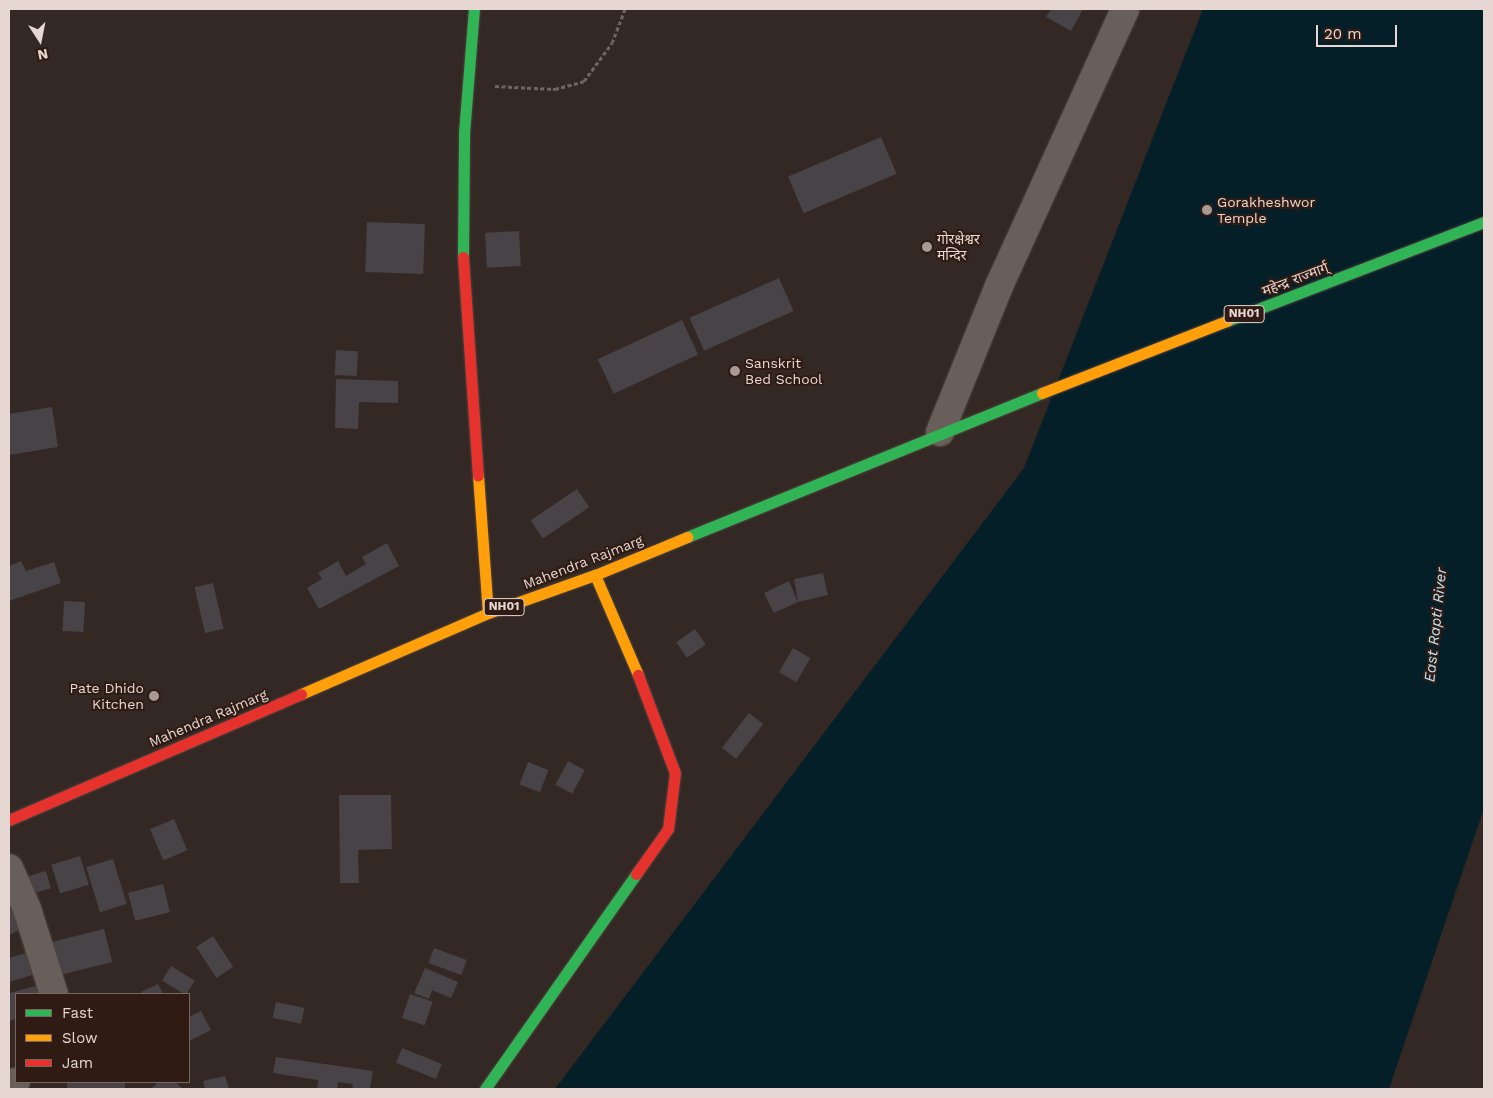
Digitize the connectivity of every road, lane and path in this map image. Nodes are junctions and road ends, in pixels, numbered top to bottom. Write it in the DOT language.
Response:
graph roads {
  1 [pos="474,9"];
  2 [pos="625,9"];
  3 [pos="1125,9"];
  4 [pos="467,85"];
  5 [pos="1484,222"];
  6 [pos="1004,407"];
  7 [pos="940,432"];
  8 [pos="595,575"];
  9 [pos="488,613"];
  10 [pos="9,820"];
  11 [pos="9,868"];
  12 [pos="54,993"];
  13 [pos="485,1089"];
  1 -- 4 [label="main road"];
  2 -- 4 [label="path"];
  3 -- 7 [label="street"];
  4 -- 9 [label="main road"];
  5 -- 6 [label="main road, महेन्द्र राज्मार्ग् / NH01"];
  6 -- 7 [label="main road, Mahendra Rajmarg / NH01"];
  7 -- 8 [label="main road, Mahendra Rajmarg / NH01"];
  8 -- 9 [label="main road, Mahendra Rajmarg / NH01"];
  8 -- 13 [label="main road"];
  9 -- 10 [label="main road, Mahendra Rajmarg / NH01"];
  11 -- 12 [label="street"];
}
